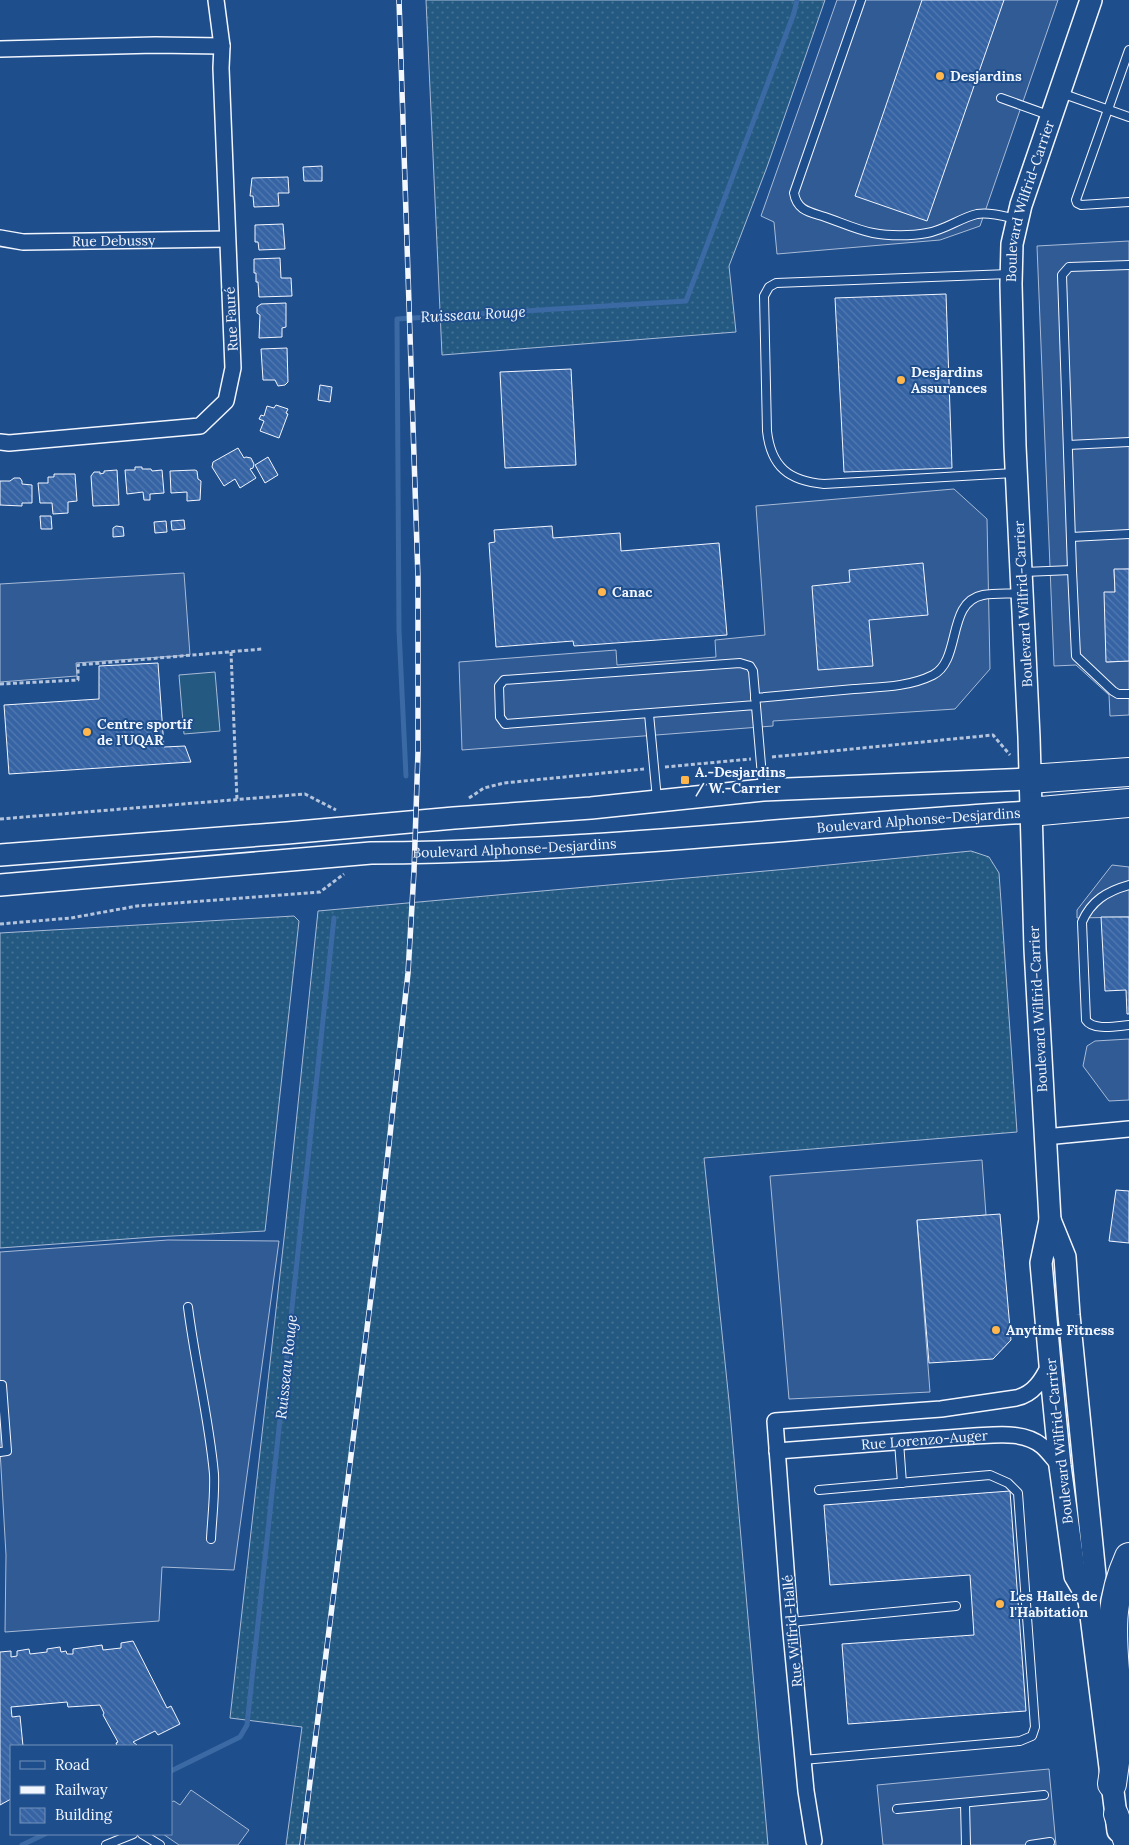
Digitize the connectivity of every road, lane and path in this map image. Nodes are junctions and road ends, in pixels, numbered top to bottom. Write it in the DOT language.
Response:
graph roads {
  1 [pos="216,0"];
  2 [pos="861,0"];
  3 [pos="1091,0"];
  4 [pos="222,46"];
  5 [pos="0,49"];
  6 [pos="1129,50"];
  7 [pos="1059,92"];
  8 [pos="1001,98"];
  9 [pos="1108,110"];
  10 [pos="1051,116"];
  11 [pos="1129,118"];
  12 [pos="1129,202"];
  13 [pos="1018,220"];
  14 [pos="0,238"];
  15 [pos="228,239"];
  16 [pos="1129,265"];
  17 [pos="1011,274"];
  18 [pos="0,442"];
  19 [pos="1129,442"];
  20 [pos="1068,445"];
  21 [pos="1016,473"];
  22 [pos="1129,534"];
  23 [pos="1071,537"];
  24 [pos="1072,570"];
  25 [pos="1022,572"];
  26 [pos="1023,593"];
  27 [pos="262,649"];
  28 [pos="231,652"];
  29 [pos="0,684"];
  30 [pos="1129,694"];
  31 [pos="755,701"];
  32 [pos="649,714"];
  33 [pos="760,758"];
  34 [pos="654,768"];
  35 [pos="1129,772"];
  36 [pos="1030,779"];
  37 [pos="763,790"];
  38 [pos="237,800"];
  39 [pos="657,800"];
  40 [pos="1129,803"];
  41 [pos="1030,812"];
  42 [pos="454,818"];
  43 [pos="0,819"];
  44 [pos="362,826"];
  45 [pos="371,853"];
  46 [pos="0,855"];
  47 [pos="0,885"];
  48 [pos="1129,885"];
  49 [pos="0,924"];
  50 [pos="1129,1025"];
  51 [pos="1129,1129"];
  52 [pos="1045,1137"];
  53 [pos="1050,1220"];
  54 [pos="188,1307"];
  55 [pos="1050,1364"];
  56 [pos="0,1385"];
  57 [pos="899,1442"];
  58 [pos="777,1451"];
  59 [pos="0,1452"];
  60 [pos="1060,1466"];
  61 [pos="902,1483"];
  62 [pos="819,1490"];
  63 [pos="211,1539"];
  64 [pos="1129,1557"];
  65 [pos="1089,1600"];
  66 [pos="956,1606"];
  67 [pos="790,1622"];
  68 [pos="803,1760"];
  69 [pos="1112,1784"];
  70 [pos="1044,1795"];
  71 [pos="964,1803"];
  72 [pos="897,1809"];
  73 [pos="1116,1814"];
  74 [pos="131,1835"];
  75 [pos="144,1835"];
  76 [pos="1050,1842"];
  77 [pos="815,1844"];
  78 [pos="106,1845"];
  79 [pos="160,1845"];
  80 [pos="966,1845"];
  81 [pos="1030,1845"];
  82 [pos="1120,1845"];
  83 [pos="1127,1845"];
  1 -- 4 [label="street, Rue Fauré"];
  2 -- 13 [label="lane"];
  3 -- 7 [label="street, Boulevard Wilfrid-Carrier"];
  4 -- 5 [label="street"];
  4 -- 15 [label="street, Rue Fauré"];
  6 -- 9 [label="lane"];
  7 -- 9 [label="lane"];
  7 -- 10 [label="street, Boulevard Wilfrid-Carrier"];
  8 -- 10 [label="lane"];
  9 -- 11 [label="lane"];
  9 -- 12 [label="lane"];
  10 -- 13 [label="street, Boulevard Wilfrid-Carrier"];
  13 -- 17 [label="street, Boulevard Wilfrid-Carrier"];
  14 -- 15 [label="street, Rue Debussy"];
  15 -- 18 [label="street, Rue Fauré"];
  16 -- 20 [label="lane"];
  17 -- 21 [label="street, Boulevard Wilfrid-Carrier"];
  17 -- 21 [label="lane"];
  19 -- 20 [label="lane"];
  20 -- 23 [label="lane"];
  21 -- 25 [label="street, Boulevard Wilfrid-Carrier"];
  22 -- 23 [label="lane"];
  23 -- 24 [label="lane"];
  24 -- 25 [label="lane"];
  24 -- 30 [label="lane"];
  25 -- 26 [label="street, Boulevard Wilfrid-Carrier"];
  26 -- 31 [label="lane"];
  26 -- 36 [label="street, Boulevard Wilfrid-Carrier"];
  27 -- 28 [label="path"];
  28 -- 29 [label="path"];
  28 -- 38 [label="path"];
  31 -- 32 [label="lane"];
  31 -- 32 [label="lane"];
  31 -- 33 [label="lane"];
  32 -- 34 [label="lane"];
  33 -- 34 [label="path"];
  33 -- 36 [label="path"];
  33 -- 37 [label="lane"];
  34 -- 39 [label="lane"];
  34 -- 42 [label="path"];
  35 -- 36 [label="highway"];
  36 -- 37 [label="street"];
  36 -- 41 [label="street, Boulevard Wilfrid-Carrier"];
  37 -- 39 [label="street"];
  38 -- 43 [label="path"];
  38 -- 44 [label="path"];
  39 -- 42 [label="street"];
  40 -- 41 [label="highway"];
  41 -- 45 [label="street, Boulevard Alphonse-Desjardins"];
  41 -- 52 [label="street, Boulevard Wilfrid-Carrier"];
  42 -- 44 [label="street"];
  44 -- 46 [label="street"];
  45 -- 47 [label="street, Boulevard Alphonse-Desjardins"];
  45 -- 49 [label="path"];
  48 -- 50 [label="lane"];
  51 -- 52 [label="street"];
  52 -- 53 [label="street, Boulevard Wilfrid-Carrier"];
  53 -- 55 [label="street, Boulevard Wilfrid-Carrier"];
  53 -- 65 [label="street, Boulevard Wilfrid-Carrier"];
  54 -- 63 [label="lane"];
  55 -- 58 [label="street, Rue Wilfrid-Hallé"];
  55 -- 60 [label="street, Boulevard Wilfrid-Carrier"];
  56 -- 59 [label="lane"];
  57 -- 58 [label="street, Rue Lorenzo-Auger"];
  57 -- 60 [label="street, Rue Lorenzo-Auger"];
  57 -- 61 [label="lane"];
  58 -- 67 [label="street, Rue Wilfrid-Hallé"];
  60 -- 65 [label="street, Boulevard Wilfrid-Carrier"];
  61 -- 62 [label="lane"];
  61 -- 68 [label="lane"];
  64 -- 69 [label="highway"];
  65 -- 69 [label="street, Boulevard Wilfrid-Carrier"];
  66 -- 67 [label="lane"];
  67 -- 68 [label="street, Rue Wilfrid-Hallé"];
  68 -- 77 [label="street, Rue Wilfrid-Hallé"];
  69 -- 73 [label="street, Boulevard Wilfrid-Carrier"];
  70 -- 71 [label="lane"];
  71 -- 72 [label="lane"];
  71 -- 80 [label="lane"];
  73 -- 82 [label="street, Boulevard Wilfrid-Carrier"];
  73 -- 83 [label="main road"];
  74 -- 78 [label="lane"];
  75 -- 79 [label="lane"];
  76 -- 81 [label="lane"];
}
